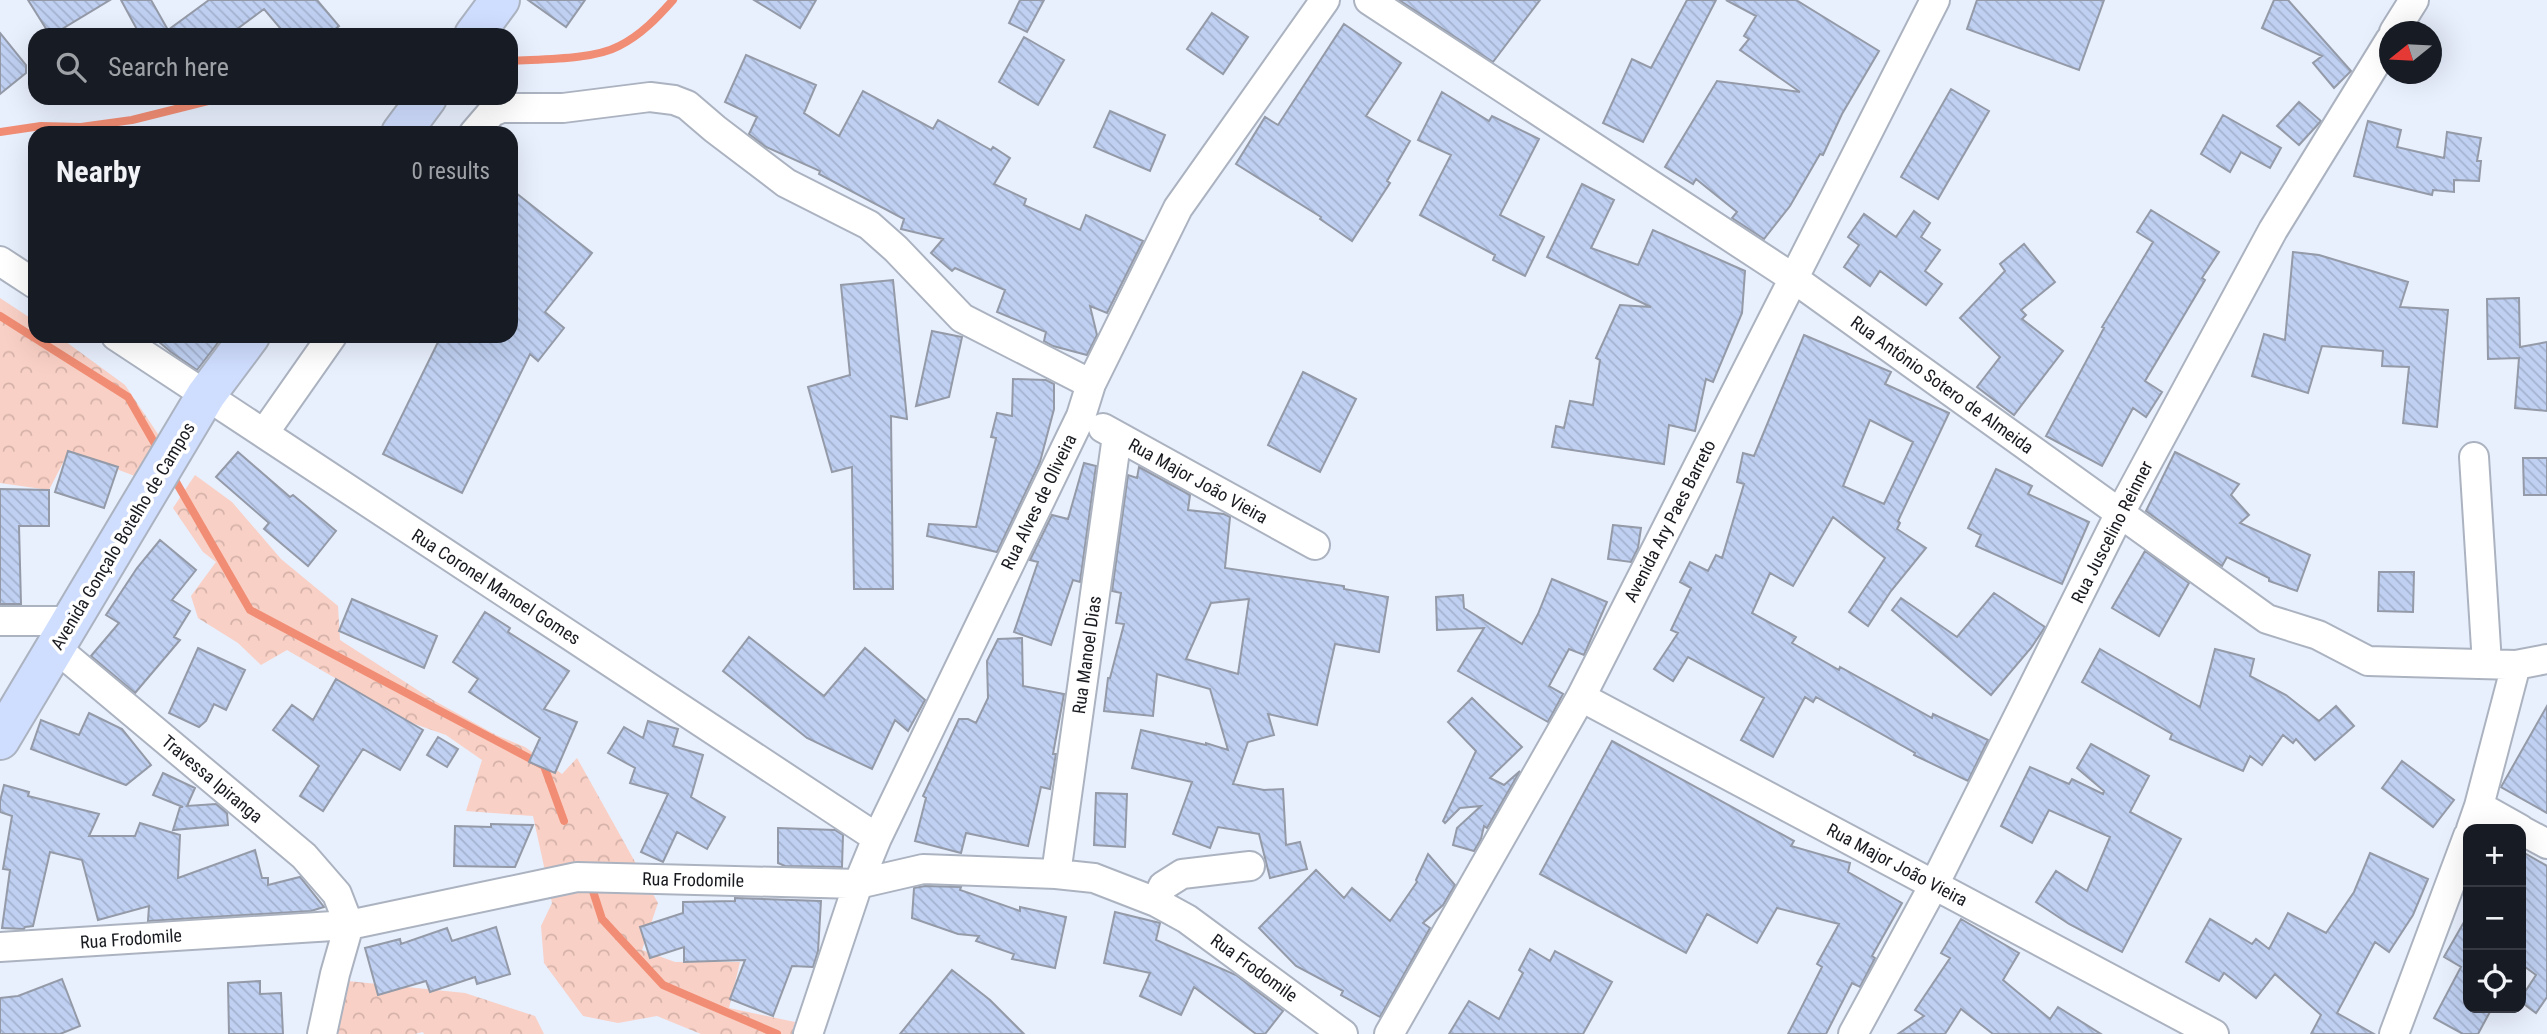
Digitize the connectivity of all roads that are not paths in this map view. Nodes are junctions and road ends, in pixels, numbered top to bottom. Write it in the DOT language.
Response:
graph roads {
  1 [pos="500,0"];
  2 [pos="1325,0"];
  3 [pos="1369,0"];
  4 [pos="1935,0"];
  5 [pos="2414,0"];
  6 [pos="2401,21"];
  7 [pos="479,28"];
  8 [pos="2379,56"];
  9 [pos="422,105"];
  10 [pos="406,126"];
  11 [pos="480,126"];
  12 [pos="0,261"];
  13 [pos="1793,278"];
  14 [pos="28,279"];
  15 [pos="127,343"];
  16 [pos="245,343"];
  17 [pos="327,343"];
  18 [pos="1091,384"];
  19 [pos="206,395"];
  20 [pos="1081,416"];
  21 [pos="264,433"];
  22 [pos="1117,436"];
  23 [pos="2474,457"];
  24 [pos="2120,513"];
  25 [pos="1315,545"];
  26 [pos="0,621"];
  27 [pos="65,634"];
  28 [pos="2547,660"];
  29 [pos="2487,664"];
  30 [pos="2515,665"];
  31 [pos="1581,697"];
  32 [pos="0,740"];
  33 [pos="2475,818"];
  34 [pos="2498,824"];
  35 [pos="2526,833"];
  36 [pos="877,838"];
  37 [pos="2547,844"];
  38 [pos="2463,849"];
  39 [pos="1250,866"];
  40 [pos="1056,874"];
  41 [pos="858,884"];
  42 [pos="1934,885"];
  43 [pos="1156,902"];
  44 [pos="349,925"];
  45 [pos="0,947"];
  46 [pos="322,1034"];
  47 [pos="808,1034"];
  48 [pos="1343,1034"];
  49 [pos="1388,1034"];
  50 [pos="1853,1034"];
  51 [pos="2214,1034"];
  52 [pos="2394,1034"];
  1 -- 7 [label="street"];
  2 -- 18 [label="street, Rua Alves de Oliveira"];
  3 -- 13 [label="street, Rua Antônio Sotero de Almeida"];
  4 -- 13 [label="street, Avenida Ary Paes Barreto"];
  5 -- 6 [label="street"];
  8 -- 24 [label="street, Rua Juscelino Reinner"];
  9 -- 10 [label="street"];
  11 -- 18 [label="street"];
  12 -- 14 [label="street"];
  13 -- 24 [label="street, Rua Antônio Sotero de Almeida"];
  13 -- 31 [label="street, Avenida Ary Paes Barreto"];
  15 -- 19 [label="street, Rua Coronel Manoel Gomes"];
  16 -- 19 [label="street, Avenida Gonçalo Botelho de Campos"];
  17 -- 21 [label="street"];
  18 -- 20 [label="street, Rua Alves de Oliveira"];
  19 -- 21 [label="street, Rua Coronel Manoel Gomes"];
  19 -- 27 [label="street, Avenida Gonçalo Botelho de Campos"];
  20 -- 22 [label="street, Rua Major João Vieira"];
  20 -- 36 [label="street, Rua Alves de Oliveira"];
  21 -- 36 [label="street, Rua Coronel Manoel Gomes"];
  22 -- 25 [label="street, Rua Major João Vieira"];
  22 -- 40 [label="street, Rua Manoel Dias"];
  23 -- 29 [label="street"];
  24 -- 29 [label="street, Rua Antônio Sotero de Almeida"];
  24 -- 42 [label="street, Rua Juscelino Reinner"];
  26 -- 27 [label="street"];
  27 -- 32 [label="street, Avenida Gonçalo Botelho de Campos"];
  27 -- 44 [label="street, Travessa Ipiranga"];
  28 -- 30 [label="street, Rua Antônio Sotero de Almeida"];
  29 -- 30 [label="street, Rua Antônio Sotero de Almeida"];
  30 -- 33 [label="street"];
  31 -- 42 [label="street, Rua Major João Vieira"];
  31 -- 49 [label="street, Avenida Ary Paes Barreto"];
  33 -- 34 [label="street"];
  35 -- 37 [label="street"];
  36 -- 41 [label="street, Rua Alves de Oliveira"];
  38 -- 52 [label="street"];
  39 -- 43 [label="street"];
  40 -- 41 [label="street, Rua Frodomile"];
  40 -- 43 [label="street, Rua Frodomile"];
  41 -- 44 [label="street, Rua Frodomile"];
  41 -- 47 [label="street, Rua Alves de Oliveira"];
  42 -- 50 [label="street, Rua Juscelino Reinner"];
  42 -- 51 [label="street, Rua Major João Vieira"];
  43 -- 48 [label="street, Rua Frodomile"];
  44 -- 45 [label="street, Rua Frodomile"];
  44 -- 46 [label="street"];
}
